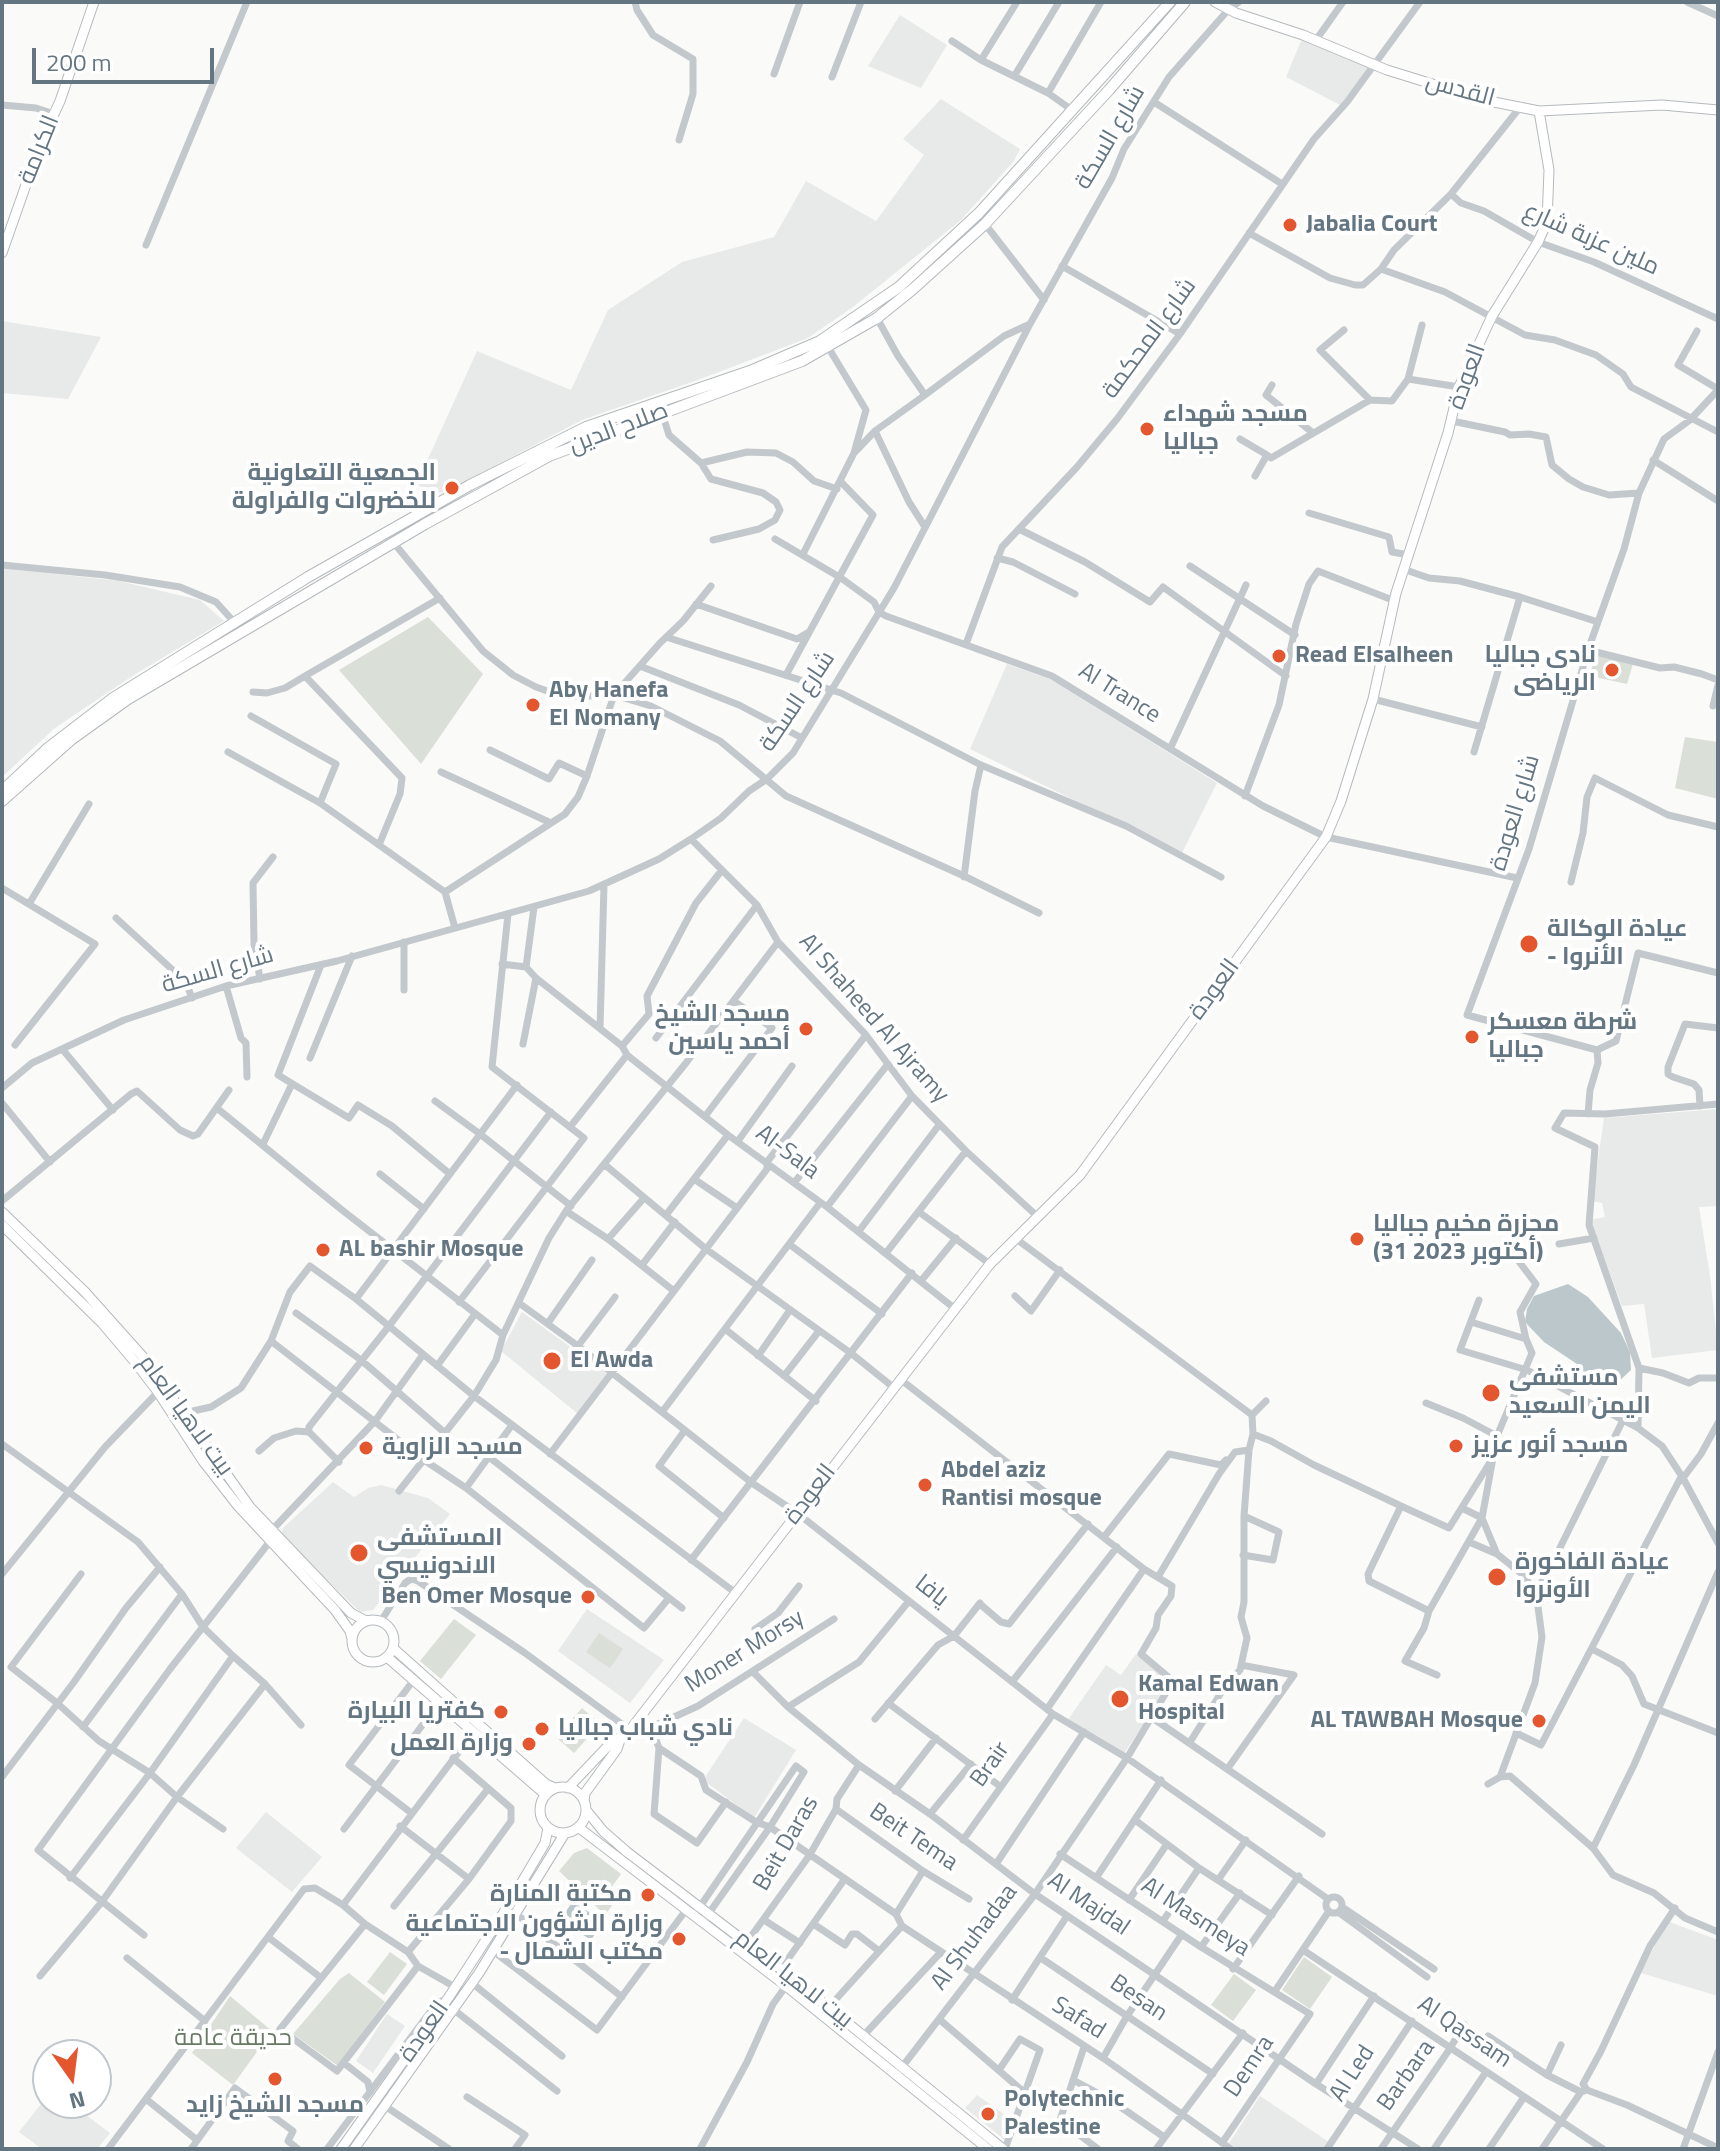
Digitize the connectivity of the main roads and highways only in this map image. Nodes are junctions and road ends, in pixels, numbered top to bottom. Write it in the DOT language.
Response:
graph roads {
  1 [pos="94,2"];
  2 [pos="1170,2"];
  3 [pos="1185,2"];
  4 [pos="1215,2"];
  5 [pos="1718,110"];
  6 [pos="1539,111"];
  7 [pos="2,253"];
  8 [pos="2,791"];
  9 [pos="2,801"];
  10 [pos="2,1212"];
  11 [pos="2,1225"];
  12 [pos="272,1535"];
  13 [pos="366,1621"];
  14 [pos="352,1639"];
  15 [pos="390,1653"];
  16 [pos="620,1740"];
  17 [pos="555,1788"];
  18 [pos="568,1788"];
  19 [pos="546,1795"];
  20 [pos="585,1806"];
  21 [pos="578,1827"];
  22 [pos="548,1828"];
  23 [pos="565,1833"];
  24 [pos="698,1914"];
  25 [pos="899,2071"];
  26 [pos="382,2102"];
  27 [pos="341,2149"];
  28 [pos="354,2149"];
  29 [pos="988,2149"];
  30 [pos="1004,2149"];
  1 -- 7 [label="main road, الكرامة"];
  2 -- 8 [label="highway, صلاح الدين"];
  3 -- 9 [label="highway, صلاح الدين"];
  4 -- 6 [label="main road, القدس"];
  5 -- 6 [label="main road, القدس"];
  6 -- 16 [label="main road, العودة"];
  10 -- 12 [label="main road, بيت لاهيا العام"];
  11 -- 12 [label="main road"];
  12 -- 13 [label="main road, بيت لاهيا العام"];
  12 -- 14 [label="main road"];
  13 -- 14 [label="main road"];
  13 -- 15 [label="main road"];
  14 -- 15 [label="main road"];
  15 -- 17 [label="main road"];
  15 -- 19 [label="main road"];
  16 -- 18 [label="main road, العودة"];
  16 -- 20 [label="main road, العودة"];
  17 -- 18 [label="main road"];
  17 -- 19 [label="main road"];
  18 -- 20 [label="main road"];
  19 -- 22 [label="main road"];
  20 -- 21 [label="main road"];
  20 -- 24 [label="main road, بيت لاهيا العام"];
  21 -- 23 [label="main road"];
  21 -- 24 [label="main road, بيت لاهيا العام"];
  22 -- 23 [label="main road"];
  22 -- 26 [label="main road, العودة"];
  23 -- 26 [label="main road, العودة"];
  24 -- 25 [label="main road, بيت لاهيا العام"];
  24 -- 25 [label="main road, بيت لاهيا العام"];
  25 -- 29 [label="main road, بيت لاهيا العام"];
  25 -- 30 [label="main road, بيت لاهيا العام"];
  26 -- 27 [label="main road, العودة"];
  26 -- 28 [label="main road, العودة"];
}
